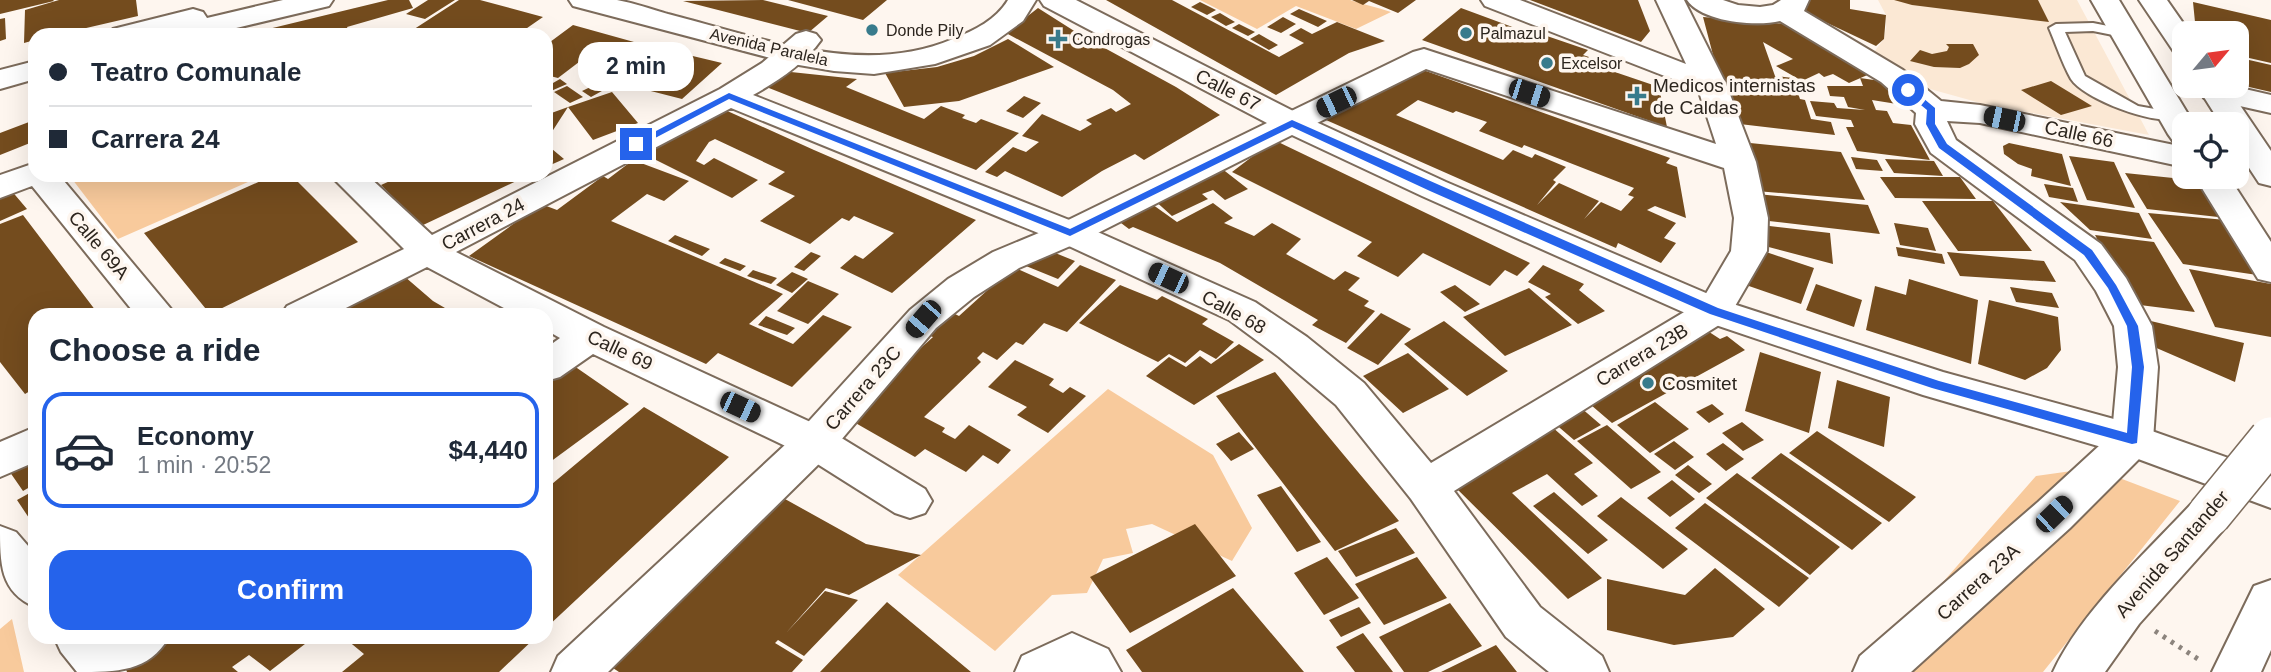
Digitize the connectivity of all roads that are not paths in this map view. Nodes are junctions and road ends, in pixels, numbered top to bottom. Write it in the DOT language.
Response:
graph roads {
  1 [pos="266,0"];
  2 [pos="319,0"];
  3 [pos="583,0"];
  4 [pos="650,0"];
  5 [pos="988,0"];
  6 [pos="1022,0"];
  7 [pos="1054,0"];
  8 [pos="1495,0"];
  9 [pos="1671,0"];
  10 [pos="1702,0"];
  11 [pos="2105,0"];
  12 [pos="2153,0"];
  13 [pos="1790,6"];
  14 [pos="197,20"];
  15 [pos="158,28"];
  16 [pos="2172,28"];
  17 [pos="2123,33"];
  18 [pos="800,48"];
  19 [pos="28,59"];
  20 [pos="0,65"];
  21 [pos="28,73"];
  22 [pos="0,80"];
  23 [pos="1711,84"];
  24 [pos="729,96"];
  25 [pos="2220,98"];
  26 [pos="2249,98"];
  27 [pos="2271,104"];
  28 [pos="1932,110"];
  29 [pos="2172,115"];
  30 [pos="1292,123"];
  31 [pos="2172,123"];
  32 [pos="2172,154"];
  33 [pos="1739,162"];
  34 [pos="28,176"];
  35 [pos="2271,176"];
  36 [pos="47,182"];
  37 [pos="354,182"];
  38 [pos="0,187"];
  39 [pos="2220,189"];
  40 [pos="1070,233"];
  41 [pos="429,253"];
  42 [pos="2271,270"];
  43 [pos="151,308"];
  44 [pos="315,308"];
  45 [pos="534,308"];
  46 [pos="1714,311"];
  47 [pos="553,318"];
  48 [pos="590,337"];
  49 [pos="553,362"];
  50 [pos="2271,439"];
  51 [pos="2132,440"];
  52 [pos="815,442"];
  53 [pos="28,447"];
  54 [pos="0,461"];
  55 [pos="2255,484"];
  56 [pos="1426,487"];
  57 [pos="910,501"];
  58 [pos="0,545"];
  59 [pos="28,579"];
  60 [pos="2271,600"];
  61 [pos="128,644"];
  62 [pos="94,658"];
  63 [pos="2222,668"];
  64 [pos="575,672"];
  65 [pos="1585,672"];
  66 [pos="1877,672"];
  67 [pos="2077,672"];
  1 -- 14 [label="street"];
  2 -- 14 [label="street"];
  3 -- 18 [label="street, Avenida Paralela"];
  4 -- 18 [label="street, Avenida Paralela"];
  5 -- 18 [label="street, Avenida Paralela"];
  6 -- 18 [label="street, Avenida Paralela"];
  7 -- 30 [label="street, Calle 67"];
  8 -- 23 [label="street"];
  9 -- 23 [label="street, Carrera 23B"];
  10 -- 13 [label="street"];
  11 -- 17 [label="street"];
  12 -- 16 [label="street"];
  13 -- 28 [label="street"];
  14 -- 15 [label="street"];
  17 -- 29 [label="street"];
  17 -- 31 [label="lane"];
  18 -- 24 [label="street, Carrera 24"];
  19 -- 20 [label="street"];
  21 -- 22 [label="street"];
  23 -- 33 [label="street, Carrera 23B"];
  24 -- 40 [label="street, Calle 68"];
  24 -- 41 [label="street, Carrera 24"];
  25 -- 35 [label="street"];
  26 -- 27 [label="street"];
  28 -- 32 [label="street, Calle 66"];
  28 -- 51 [label="street"];
  30 -- 33 [label="street, Carrera 23C"];
  30 -- 40 [label="street, Carrera 23C"];
  30 -- 46 [label="street, Calle 67"];
  33 -- 46 [label="street, Carrera 23B"];
  34 -- 38 [label="street"];
  36 -- 43 [label="street, Calle 69A"];
  37 -- 41 [label="street, Calle 69"];
  39 -- 42 [label="street"];
  40 -- 52 [label="street, Carrera 23C"];
  40 -- 56 [label="street, Calle 68"];
  41 -- 44 [label="street, Carrera 24"];
  41 -- 45 [label="street, Calle 69"];
  46 -- 51 [label="street, Calle 67"];
  46 -- 56 [label="street, Carrera 23B"];
  47 -- 48 [label="street, Calle 69"];
  48 -- 49 [label="street"];
  48 -- 52 [label="street, Calle 69"];
  50 -- 55 [label="street, Avenida Santander, bridge"];
  51 -- 55 [label="street, Calle 67"];
  51 -- 66 [label="street, Carrera 23A"];
  52 -- 57 [label="street, Calle 69"];
  52 -- 64 [label="street, Carrera 23C"];
  53 -- 54 [label="street"];
  55 -- 67 [label="street, Avenida Santander, bridge"];
  56 -- 65 [label="street, Calle 68"];
  58 -- 59 [label="street"];
  60 -- 63 [label="street"];
  61 -- 62 [label="street"];
}
